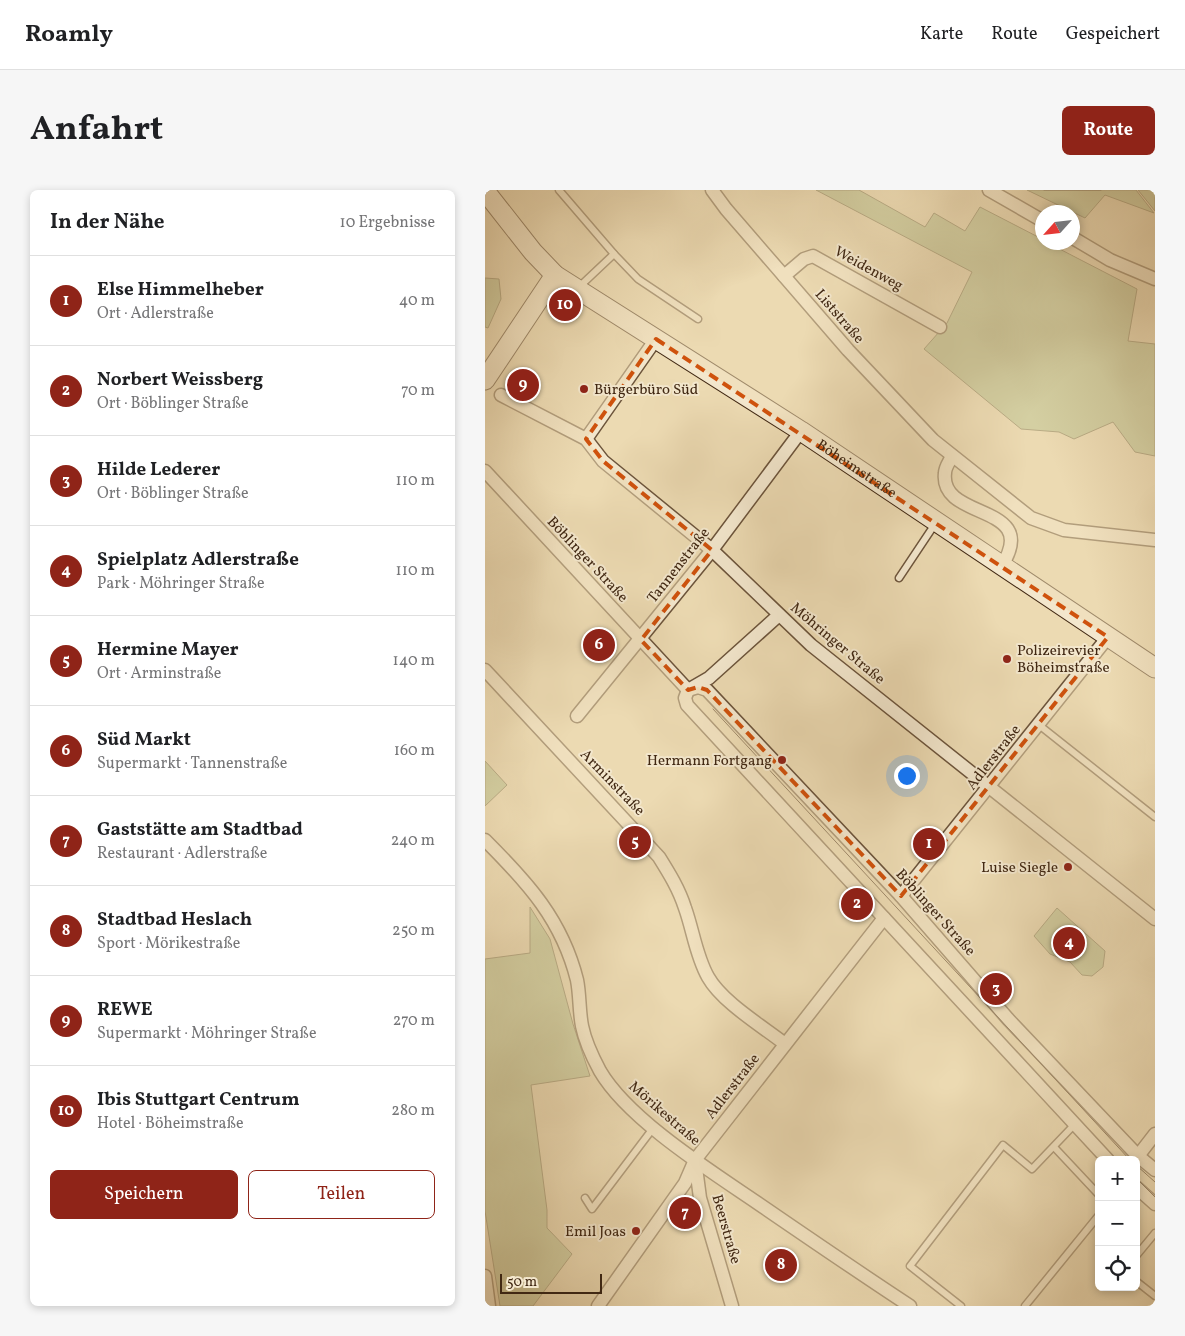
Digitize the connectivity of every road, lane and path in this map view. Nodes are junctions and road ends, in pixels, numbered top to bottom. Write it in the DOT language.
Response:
graph roads {
  1 [pos="559,190"];
  2 [pos="712,190"];
  3 [pos="989,190"];
  4 [pos="485,191"];
  5 [pos="1035,216"];
  6 [pos="1080,242"];
  7 [pos="614,254"];
  8 [pos="555,275"];
  9 [pos="784,276"];
  10 [pos="1155,279"];
  11 [pos="577,289"];
  12 [pos="699,319"];
  13 [pos="940,327"];
  14 [pos="656,339"];
  15 [pos="485,380"];
  16 [pos="501,395"];
  17 [pos="801,431"];
  18 [pos="586,439"];
  19 [pos="952,456"];
  20 [pos="485,471"];
  21 [pos="936,522"];
  22 [pos="1155,540"];
  23 [pos="712,550"];
  24 [pos="1001,567"];
  25 [pos="899,578"];
  26 [pos="779,615"];
  27 [pos="1108,637"];
  28 [pos="641,640"];
  29 [pos="1155,668"];
  30 [pos="485,670"];
  31 [pos="688,690"];
  32 [pos="577,716"];
  33 [pos="1039,725"];
  34 [pos="990,788"];
  35 [pos="1155,817"];
  36 [pos="485,840"];
  37 [pos="901,896"];
  38 [pos="885,918"];
  39 [pos="1155,919"];
  40 [pos="785,1044"];
  41 [pos="1075,1124"];
  42 [pos="654,1127"];
  43 [pos="1155,1134"];
  44 [pos="1053,1147"];
  45 [pos="1104,1156"];
  46 [pos="1138,1156"];
  47 [pos="1140,1158"];
  48 [pos="695,1160"];
  49 [pos="1155,1170"];
  50 [pos="1095,1191"];
  51 [pos="1140,1191"];
  52 [pos="585,1198"];
  53 [pos="1155,1204"];
  54 [pos="1095,1220"];
  55 [pos="1155,1233"];
  56 [pos="1140,1251"];
  57 [pos="485,1276"];
  58 [pos="1140,1284"];
  59 [pos="1155,1296"];
  60 [pos="489,1306"];
  61 [pos="598,1306"];
  62 [pos="732,1306"];
  63 [pos="909,1306"];
  64 [pos="961,1306"];
  65 [pos="1025,1306"];
  1 -- 7 [label="lane"];
  2 -- 9 [label="street, Liststraße"];
  3 -- 5 [label="street"];
  4 -- 8 [label="street, Böheimstraße"];
  6 -- 10 [label="street"];
  7 -- 11 [label="lane"];
  7 -- 12 [label="lane"];
  8 -- 11 [label="street, Böheimstraße"];
  8 -- 15 [label="street"];
  9 -- 13 [label="street, Weidenweg"];
  9 -- 19 [label="street, Liststraße"];
  11 -- 14 [label="street, Böheimstraße"];
  14 -- 17 [label="street, Böheimstraße"];
  14 -- 18 [label="street"];
  16 -- 18 [label="street, Möhringer Straße"];
  17 -- 21 [label="street, Böheimstraße"];
  17 -- 23 [label="street, Tannenstraße"];
  18 -- 23 [label="street, Möhringer Straße"];
  19 -- 22 [label="street, Liststraße"];
  19 -- 24 [label="street"];
  20 -- 28 [label="street, Böblinger Straße"];
  21 -- 24 [label="street, Böheimstraße"];
  21 -- 25 [label="lane"];
  23 -- 26 [label="street, Möhringer Straße"];
  23 -- 28 [label="street, Tannenstraße"];
  24 -- 27 [label="street, Böheimstraße"];
  26 -- 31 [label="street"];
  26 -- 34 [label="street, Möhringer Straße"];
  27 -- 29 [label="street, Böheimstraße"];
  27 -- 33 [label="street, Adlerstraße"];
  28 -- 31 [label="street, Böblinger Straße"];
  28 -- 32 [label="street, Tannenstraße"];
  30 -- 40 [label="street, Arminstraße"];
  31 -- 37 [label="street, Böblinger Straße"];
  31 -- 38 [label="street, Böblinger Straße"];
  33 -- 34 [label="street, Adlerstraße"];
  33 -- 35 [label="lane"];
  34 -- 37 [label="street, Adlerstraße"];
  34 -- 39 [label="street, Möhringer Straße"];
  36 -- 42 [label="street, Mörikestraße"];
  37 -- 46 [label="street, Böblinger Straße"];
  38 -- 40 [label="street, Adlerstraße"];
  38 -- 41 [label="street, Böblinger Straße"];
  40 -- 48 [label="street, Adlerstraße"];
  41 -- 44 [label="lane"];
  41 -- 45 [label="street, Böblinger Straße"];
  42 -- 48 [label="street, Mörikestraße"];
  42 -- 52 [label="lane"];
  43 -- 46 [label="street"];
  44 -- 50 [label="lane"];
  44 -- 64 [label="lane"];
  47 -- 49 [label="street, Böblinger Straße"];
  48 -- 61 [label="street, Adlerstraße"];
  48 -- 62 [label="street, Beerstraße"];
  48 -- 63 [label="street, Mörikestraße"];
  51 -- 53 [label="street"];
  54 -- 65 [label="lane"];
  55 -- 56 [label="lane"];
  57 -- 60 [label="street"];
  58 -- 59 [label="lane"];
}
